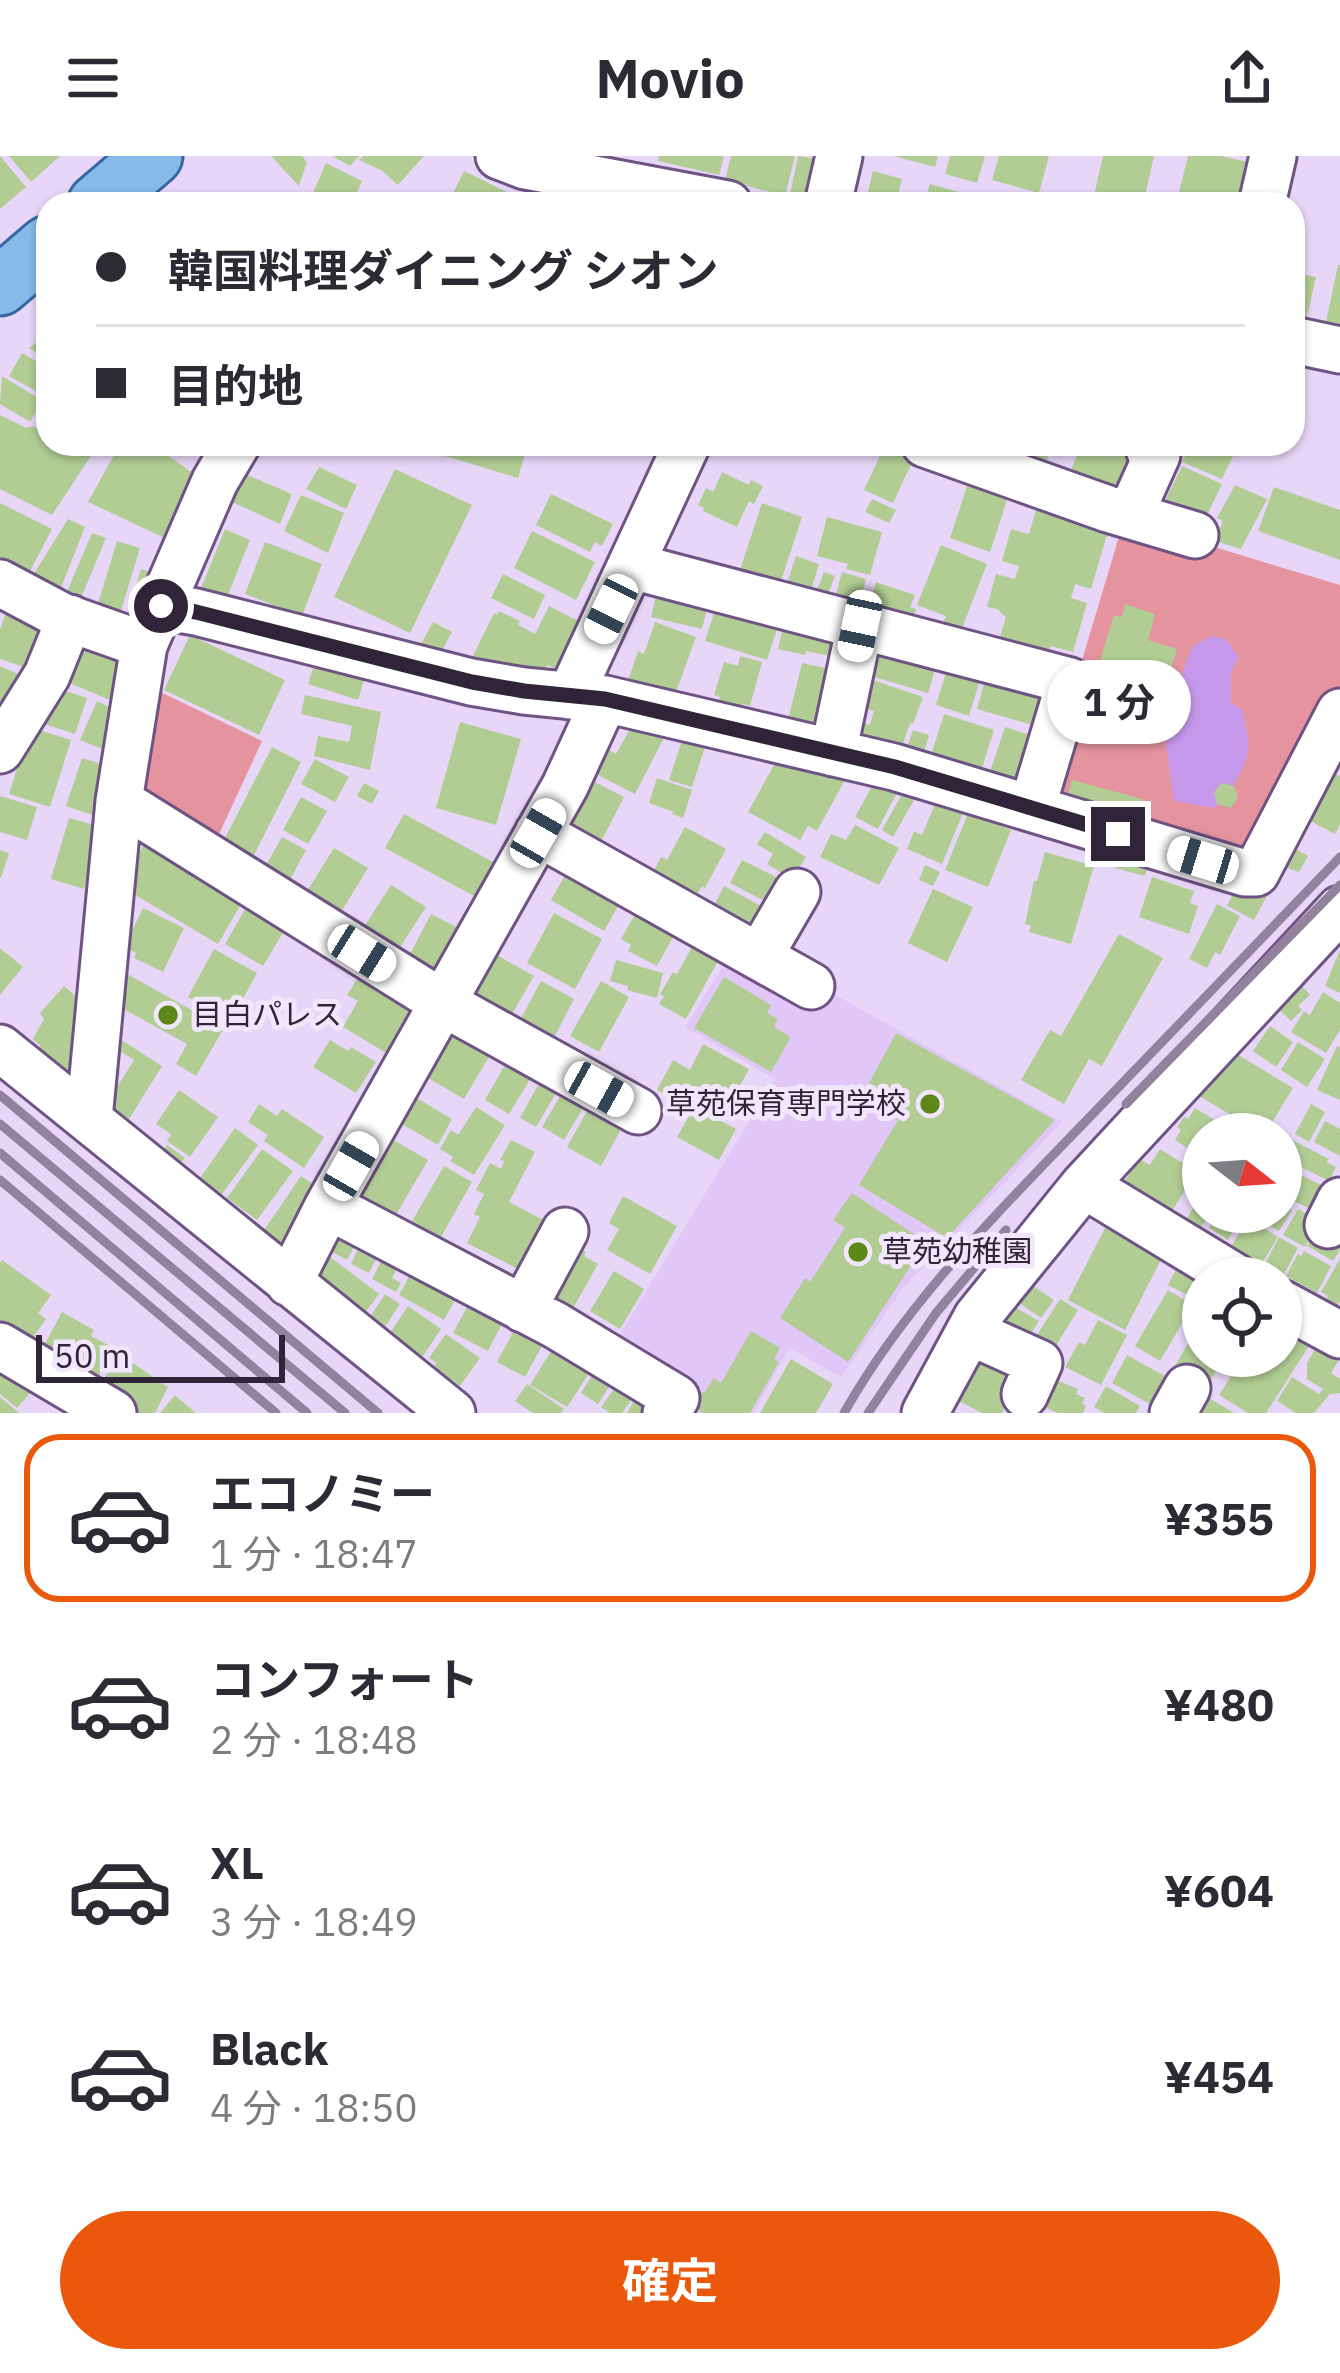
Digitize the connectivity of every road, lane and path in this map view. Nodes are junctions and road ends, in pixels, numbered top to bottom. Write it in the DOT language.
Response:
graph roads {
  1 [pos="153,156"];
  2 [pos="839,156"];
  3 [pos="1273,156"];
  4 [pos="520,170"];
  5 [pos="111,192"];
  6 [pos="651,192"];
  7 [pos="831,192"];
  8 [pos="1265,192"];
  9 [pos="36,255"];
  10 [pos="0,286"];
  11 [pos="1305,343"];
  12 [pos="1340,350"];
  13 [pos="230,456"];
  14 [pos="682,456"];
  15 [pos="994,456"];
  16 [pos="1157,456"];
  17 [pos="1130,515"];
  18 [pos="1195,535"];
  19 [pos="632,566"];
  20 [pos="0,583"];
  21 [pos="70,619"];
  22 [pos="152,625"];
  23 [pos="860,626"];
  24 [pos="588,698"];
  25 [pos="1340,712"];
  26 [pos="0,750"];
  27 [pos="833,753"];
  28 [pos="119,800"];
  29 [pos="1033,808"];
  30 [pos="538,833"];
  31 [pos="797,892"];
  32 [pos="1340,909"];
  33 [pos="759,957"];
  34 [pos="811,986"];
  35 [pos="443,1004"];
  36 [pos="0,1048"];
  37 [pos="638,1111"];
  38 [pos="89,1119"];
  39 [pos="1084,1185"];
  40 [pos="328,1206"];
  41 [pos="565,1232"];
  42 [pos="1203,1257"];
  43 [pos="289,1283"];
  44 [pos="524,1309"];
  45 [pos="1302,1315"];
  46 [pos="970,1332"];
  47 [pos="1340,1335"];
  48 [pos="0,1346"];
  49 [pos="40,1392"];
  50 [pos="1024,1394"];
  51 [pos="673,1411"];
  52 [pos="113,1413"];
  53 [pos="452,1413"];
  54 [pos="926,1413"];
  1 -- 5 [label="main road"];
  2 -- 7 [label="street"];
  3 -- 8 [label="street"];
  4 -- 6 [label="street"];
  9 -- 10 [label="main road"];
  11 -- 12 [label="street"];
  13 -- 22 [label="street"];
  14 -- 19 [label="street"];
  15 -- 17 [label="street"];
  16 -- 17 [label="street"];
  17 -- 18 [label="street"];
  19 -- 23 [label="street"];
  19 -- 24 [label="street"];
  20 -- 21 [label="street"];
  21 -- 22 [label="street"];
  21 -- 26 [label="street"];
  22 -- 24 [label="street"];
  22 -- 28 [label="street"];
  23 -- 27 [label="street"];
  23 -- 29 [label="street"];
  24 -- 27 [label="street"];
  24 -- 30 [label="street"];
  25 -- 29 [label="street"];
  27 -- 29 [label="street"];
  28 -- 35 [label="street"];
  28 -- 38 [label="street"];
  30 -- 33 [label="street"];
  30 -- 35 [label="street"];
  31 -- 33 [label="street"];
  32 -- 39 [label="street"];
  33 -- 34 [label="street"];
  35 -- 37 [label="street"];
  35 -- 40 [label="street"];
  36 -- 38 [label="street"];
  38 -- 43 [label="street"];
  39 -- 42 [label="street"];
  39 -- 46 [label="street"];
  40 -- 43 [label="street"];
  40 -- 44 [label="street"];
  41 -- 44 [label="street"];
  43 -- 53 [label="street"];
  44 -- 51 [label="street"];
  45 -- 47 [label="street"];
  46 -- 50 [label="street"];
  46 -- 54 [label="street"];
  48 -- 49 [label="street"];
  49 -- 52 [label="street"];
}
